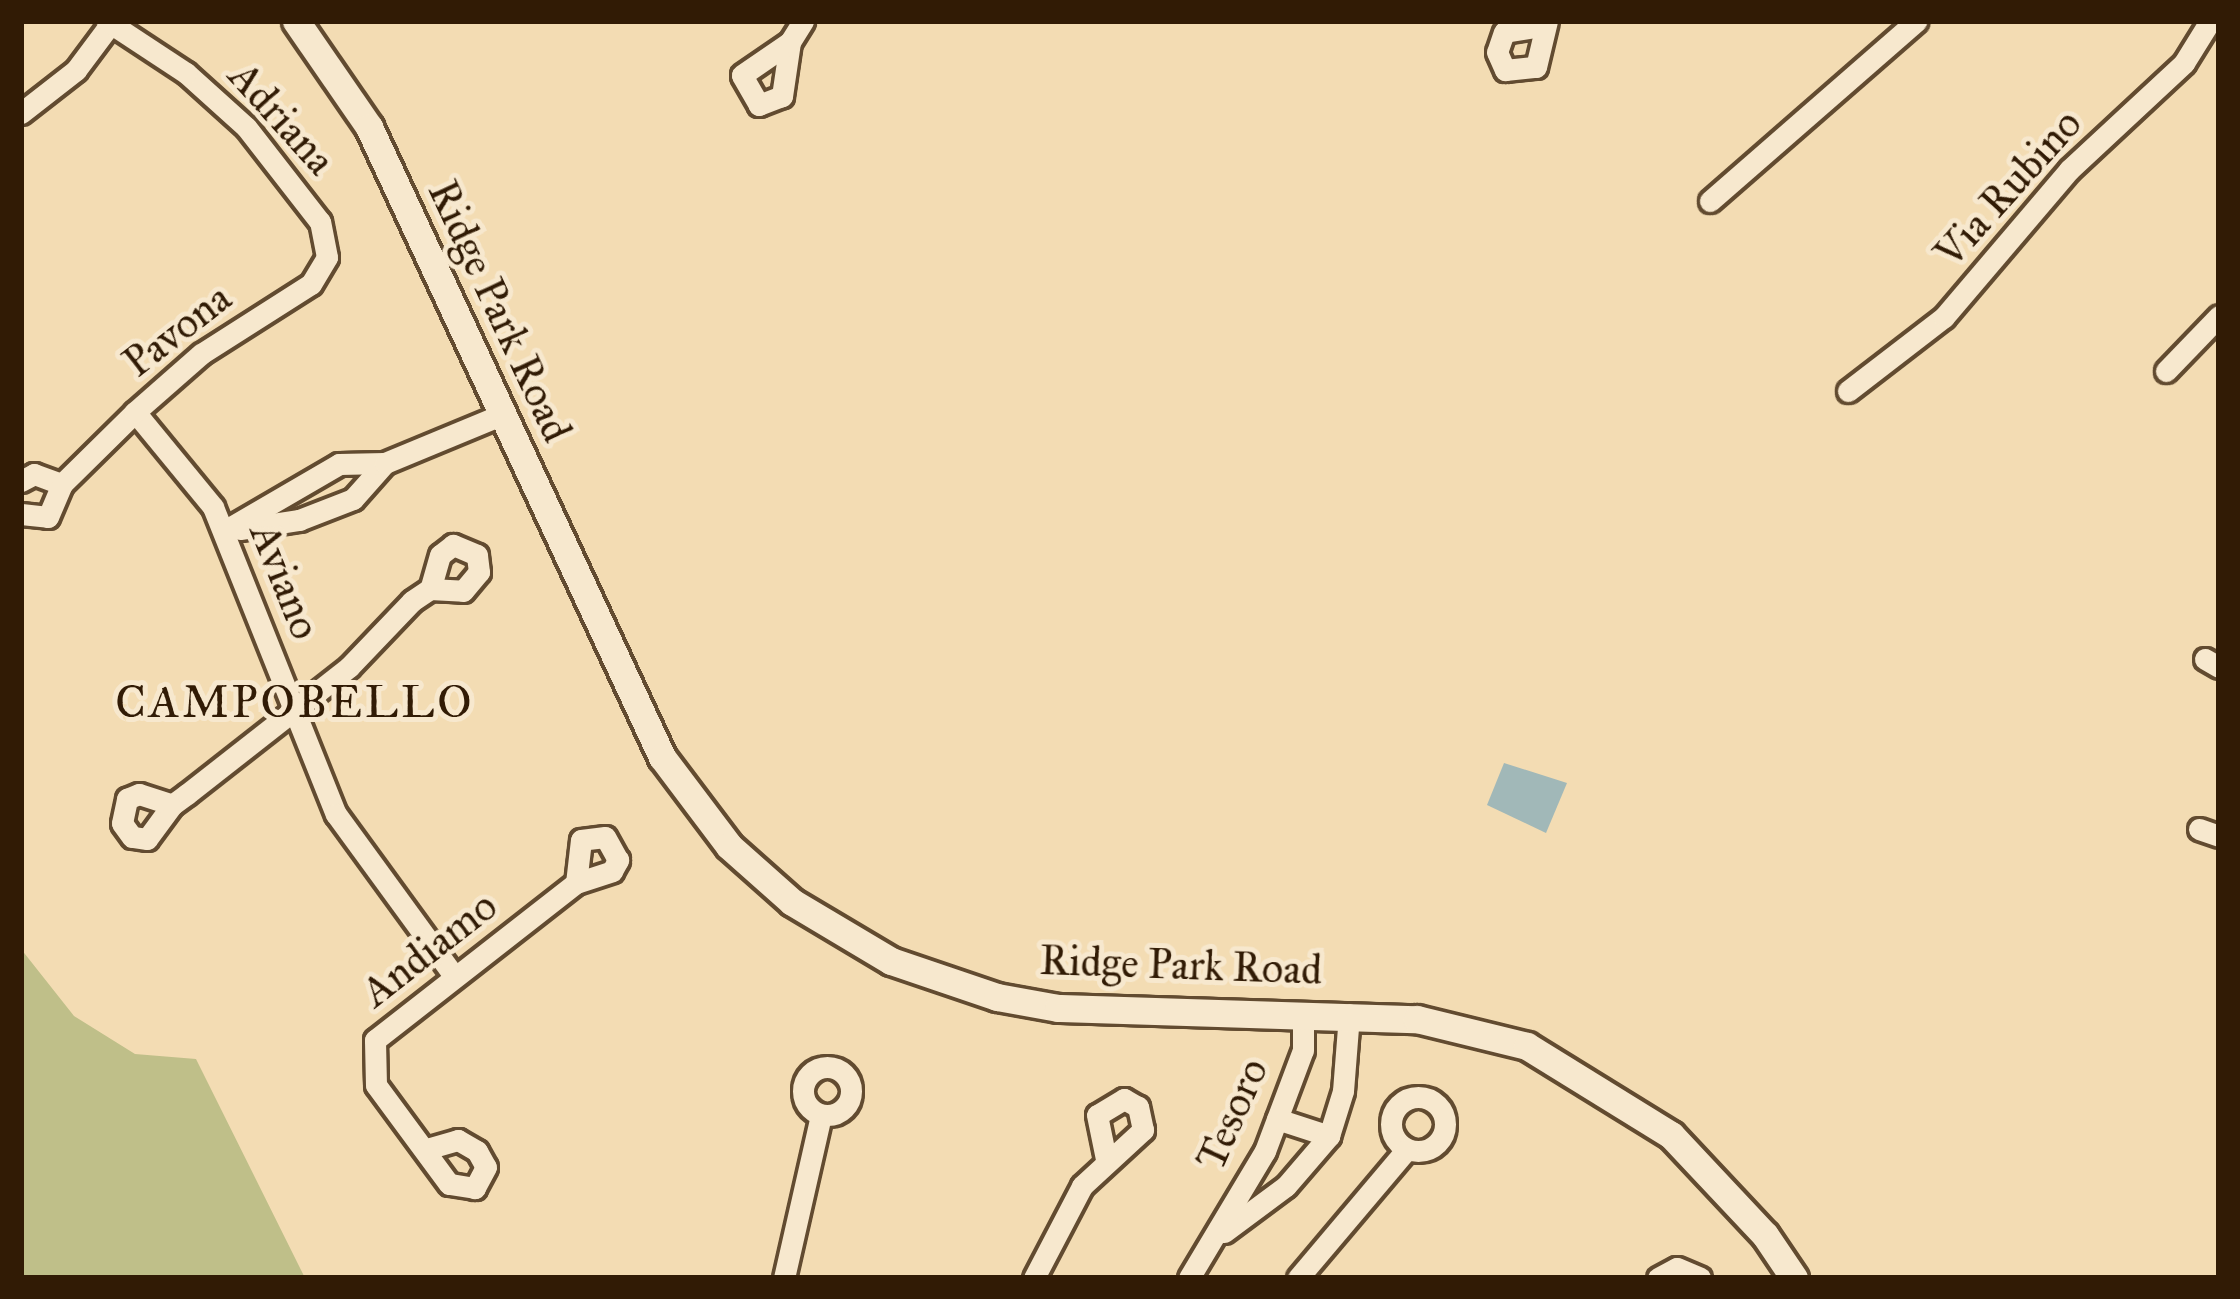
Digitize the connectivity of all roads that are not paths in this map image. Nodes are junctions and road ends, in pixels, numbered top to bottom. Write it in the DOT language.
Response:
graph roads {
  1 [pos="296,21"];
  2 [pos="803,21"];
  3 [pos="1916,21"];
  4 [pos="2210,21"];
  5 [pos="109,22"];
  6 [pos="790,41"];
  7 [pos="21,113"];
  8 [pos="1710,201"];
  9 [pos="327,238"];
  10 [pos="2219,316"];
  11 [pos="2166,371"];
  12 [pos="1848,391"];
  13 [pos="135,412"];
  14 [pos="501,415"];
  15 [pos="385,463"];
  16 [pos="21,481"];
  17 [pos="316,482"];
  18 [pos="62,484"];
  19 [pos="327,504"];
  20 [pos="21,514"];
  21 [pos="224,531"];
  22 [pos="430,589"];
  23 [pos="294,711"];
  24 [pos="172,805"];
  25 [pos="576,883"];
  26 [pos="454,976"];
  27 [pos="1303,1014"];
  28 [pos="1348,1014"];
  29 [pos="820,1119"];
  30 [pos="1277,1119"];
  31 [pos="1329,1136"];
  32 [pos="430,1148"];
  33 [pos="1407,1149"];
  34 [pos="1106,1159"];
  35 [pos="1214,1240"];
  36 [pos="784,1278"];
  37 [pos="1034,1278"];
  38 [pos="1189,1278"];
  39 [pos="1298,1278"];
  40 [pos="1658,1278"];
  41 [pos="1700,1278"];
  42 [pos="1794,1278"];
  1 -- 14 [label="street, Ridge Park Road"];
  2 -- 6 [label="street"];
  3 -- 8 [label="street"];
  4 -- 12 [label="street, Via Rubino"];
  5 -- 7 [label="street"];
  5 -- 9 [label="street, Adriana"];
  9 -- 13 [label="street, Pavona"];
  10 -- 11 [label="street"];
  13 -- 18 [label="street, Pavona"];
  13 -- 21 [label="street, Aviano"];
  14 -- 15 [label="street"];
  14 -- 27 [label="street, Ridge Park Road"];
  15 -- 17 [label="street"];
  15 -- 19 [label="street"];
  16 -- 18 [label="street"];
  17 -- 19 [label="street"];
  17 -- 21 [label="street"];
  18 -- 20 [label="street, Pavona"];
  19 -- 21 [label="street"];
  21 -- 23 [label="street, Aviano"];
  22 -- 23 [label="street"];
  23 -- 24 [label="street"];
  23 -- 26 [label="street, Aviano"];
  25 -- 26 [label="street, Andiamo"];
  26 -- 32 [label="street, Andiamo"];
  27 -- 28 [label="street, Ridge Park Road"];
  27 -- 30 [label="street, Tesoro"];
  28 -- 31 [label="street, Tesoro"];
  28 -- 42 [label="street, Ridge Park Road"];
  29 -- 36 [label="street"];
  30 -- 31 [label="street"];
  30 -- 35 [label="street, Tesoro"];
  31 -- 35 [label="street, Tesoro"];
  33 -- 39 [label="street"];
  34 -- 37 [label="street"];
  35 -- 38 [label="street, Tesoro"];
  40 -- 41 [label="street"];
}
